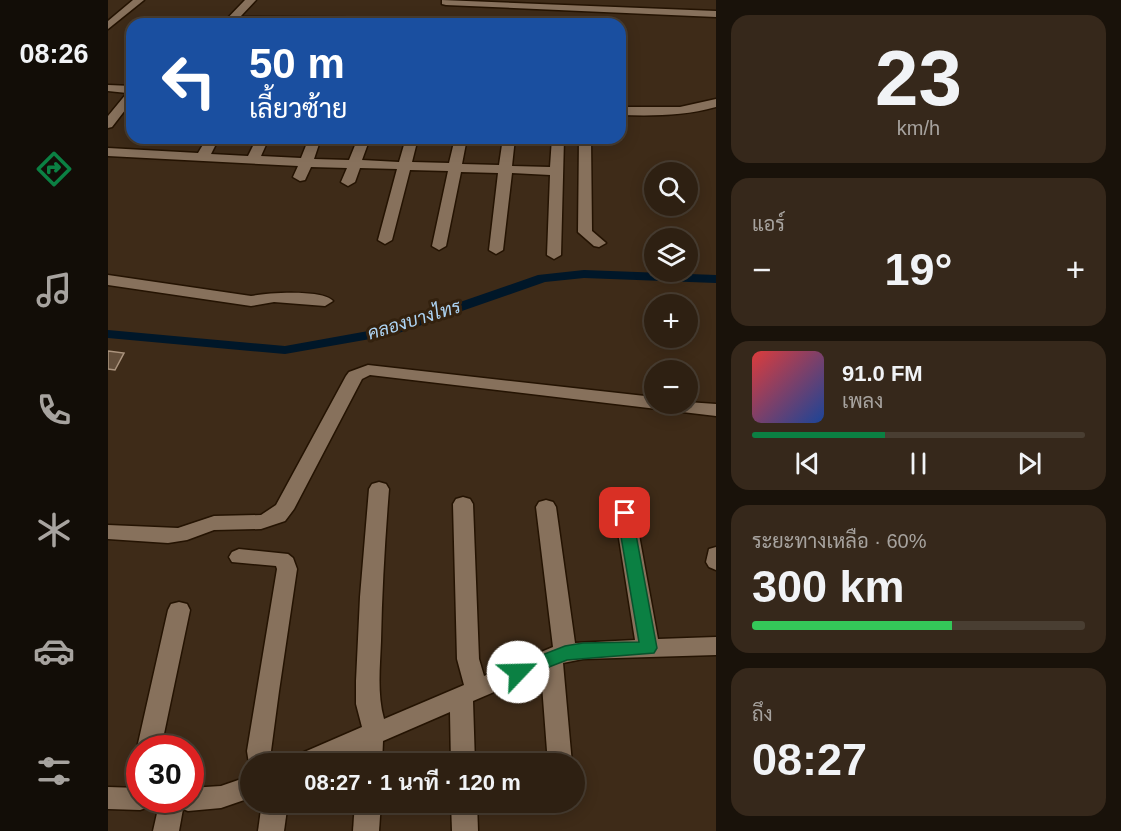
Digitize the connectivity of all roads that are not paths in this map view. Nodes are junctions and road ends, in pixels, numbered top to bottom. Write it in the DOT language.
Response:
graph roads {
  1 [pos="139,0"];
  2 [pos="251,0"];
  3 [pos="698,0"];
  4 [pos="446,1"];
  5 [pos="522,3"];
  6 [pos="701,13"];
  7 [pos="716,14"];
  8 [pos="234,18"];
  9 [pos="448,18"];
  10 [pos="108,26"];
  11 [pos="108,88"];
  12 [pos="126,92"];
  13 [pos="126,100"];
  14 [pos="716,103"];
  15 [pos="626,111"];
  16 [pos="108,124"];
  17 [pos="153,144"];
  18 [pos="210,144"];
  19 [pos="261,144"];
  20 [pos="313,144"];
  21 [pos="362,144"];
  22 [pos="410,144"];
  23 [pos="460,144"];
  24 [pos="508,144"];
  25 [pos="558,144"];
  26 [pos="585,144"];
  27 [pos="108,152"];
  28 [pos="146,154"];
  29 [pos="202,158"];
  30 [pos="255,160"];
  31 [pos="307,162"];
  32 [pos="355,164"];
  33 [pos="405,165"];
  34 [pos="455,167"];
  35 [pos="505,169"];
  36 [pos="557,171"];
  37 [pos="300,177"];
  38 [pos="248,178"];
  39 [pos="348,182"];
  40 [pos="385,240"];
  41 [pos="599,243"];
  42 [pos="439,246"];
  43 [pos="495,250"];
  44 [pos="554,255"];
  45 [pos="108,280"];
  46 [pos="325,301"];
  47 [pos="644,402"];
  48 [pos="698,408"];
  49 [pos="716,410"];
  50 [pos="379,489"];
  51 [pos="463,504"];
  52 [pos="546,507"];
  53 [pos="625,513"];
  54 [pos="108,532"];
  55 [pos="716,554"];
  56 [pos="239,557"];
  57 [pos="716,562"];
  58 [pos="179,610"];
  59 [pos="716,646"];
  60 [pos="648,648"];
  61 [pos="558,655"];
  62 [pos="469,694"];
  63 [pos="374,733"];
  64 [pos="151,735"];
  65 [pos="259,753"];
  66 [pos="329,753"];
  67 [pos="371,753"];
  68 [pos="464,753"];
  69 [pos="560,753"];
  70 [pos="240,790"];
  71 [pos="108,798"];
  72 [pos="126,799"];
  73 [pos="204,799"];
  74 [pos="169,813"];
  75 [pos="273,813"];
  76 [pos="367,813"];
  77 [pos="464,813"];
  78 [pos="166,831"];
  79 [pos="271,831"];
  80 [pos="366,831"];
  81 [pos="465,831"];
  1 -- 10 [label="street"];
  2 -- 8 [label="street"];
  3 -- 6 [label="street"];
  4 -- 5 [label="street"];
  4 -- 9 [label="street"];
  5 -- 6 [label="street"];
  6 -- 7 [label="street"];
  11 -- 12 [label="street"];
  13 -- 16 [label="street"];
  14 -- 15 [label="street"];
  17 -- 28 [label="street"];
  18 -- 29 [label="street"];
  19 -- 30 [label="street"];
  20 -- 31 [label="street"];
  21 -- 32 [label="street"];
  22 -- 33 [label="street"];
  23 -- 34 [label="street"];
  24 -- 35 [label="street"];
  25 -- 36 [label="street"];
  26 -- 41 [label="street"];
  27 -- 28 [label="street"];
  28 -- 29 [label="street"];
  29 -- 30 [label="street"];
  30 -- 31 [label="street"];
  30 -- 38 [label="street"];
  31 -- 32 [label="street"];
  31 -- 37 [label="street"];
  32 -- 33 [label="street"];
  32 -- 39 [label="street"];
  33 -- 34 [label="street"];
  33 -- 40 [label="street"];
  34 -- 35 [label="street"];
  34 -- 42 [label="street"];
  35 -- 36 [label="street"];
  35 -- 43 [label="street"];
  36 -- 44 [label="street"];
  45 -- 46 [label="street"];
  47 -- 54 [label="street"];
  48 -- 49 [label="street"];
  50 -- 63 [label="street"];
  51 -- 62 [label="street"];
  52 -- 61 [label="street"];
  53 -- 60 [label="street"];
  55 -- 57 [label="street"];
  56 -- 65 [label="street"];
  58 -- 64 [label="street"];
  59 -- 60 [label="street"];
  60 -- 61 [label="street"];
  61 -- 62 [label="street"];
  61 -- 69 [label="street"];
  62 -- 63 [label="street"];
  62 -- 68 [label="street"];
  63 -- 66 [label="street"];
  63 -- 67 [label="street"];
  70 -- 73 [label="street"];
  71 -- 72 [label="street"];
  74 -- 78 [label="street"];
  75 -- 79 [label="street"];
  76 -- 80 [label="street"];
  77 -- 81 [label="street"];
}
